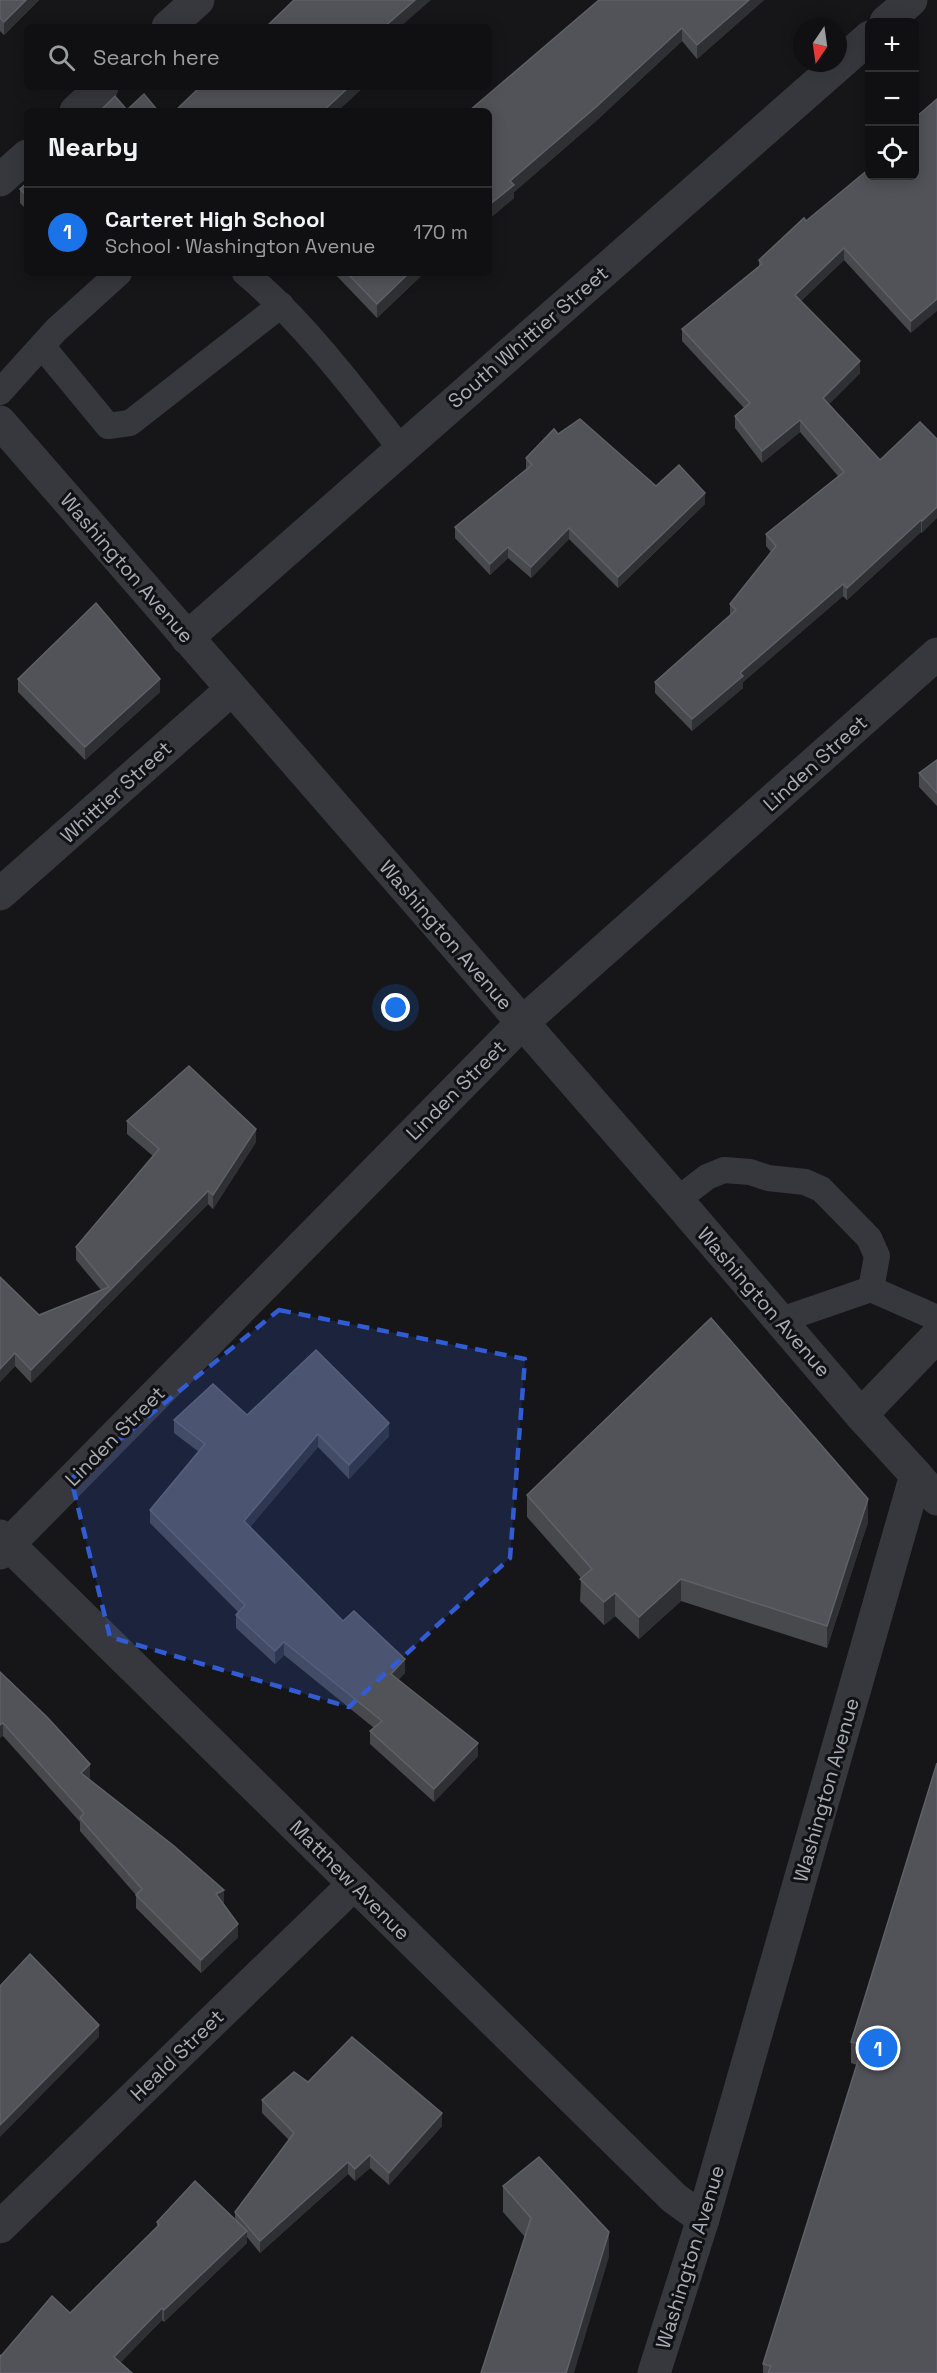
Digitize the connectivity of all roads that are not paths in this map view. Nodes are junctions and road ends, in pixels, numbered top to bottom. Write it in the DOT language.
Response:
graph roads {
  1 [pos="198,0"];
  2 [pos="911,0"];
  3 [pos="891,18"];
  4 [pos="171,24"];
  5 [pos="865,41"];
  6 [pos="99,90"];
  7 [pos="79,108"];
  8 [pos="24,159"];
  9 [pos="0,180"];
  10 [pos="116,276"];
  11 [pos="248,276"];
  12 [pos="281,305"];
  13 [pos="42,346"];
  14 [pos="0,392"];
  15 [pos="0,422"];
  16 [pos="401,450"];
  17 [pos="187,638"];
  18 [pos="937,654"];
  19 [pos="232,689"];
  20 [pos="0,894"];
  21 [pos="522,1023"];
  22 [pos="677,1200"];
  23 [pos="871,1289"];
  24 [pos="937,1318"];
  25 [pos="781,1320"];
  26 [pos="937,1336"];
  27 [pos="861,1415"];
  28 [pos="915,1475"];
  29 [pos="937,1499"];
  30 [pos="3,1544"];
  31 [pos="354,1884"];
  32 [pos="703,2219"];
  33 [pos="0,2227"];
  34 [pos="654,2373"];
  1 -- 4 [label="street"];
  2 -- 3 [label="street"];
  5 -- 16 [label="street, South Whittier Street"];
  6 -- 7 [label="street"];
  8 -- 9 [label="street"];
  10 -- 13 [label="lane"];
  11 -- 12 [label="lane"];
  12 -- 13 [label="lane"];
  12 -- 16 [label="lane"];
  13 -- 14 [label="lane"];
  15 -- 17 [label="street, Washington Avenue"];
  16 -- 17 [label="street, South Whittier Street"];
  17 -- 19 [label="street, Washington Avenue"];
  18 -- 21 [label="street, Linden Street"];
  19 -- 20 [label="street, Whittier Street"];
  19 -- 21 [label="street, Washington Avenue"];
  21 -- 22 [label="street, Washington Avenue"];
  21 -- 30 [label="street, Linden Street"];
  22 -- 23 [label="lane"];
  22 -- 25 [label="street, Washington Avenue"];
  23 -- 24 [label="lane"];
  23 -- 25 [label="lane"];
  25 -- 27 [label="street, Washington Avenue"];
  26 -- 27 [label="street"];
  27 -- 28 [label="street, Washington Avenue"];
  28 -- 29 [label="street"];
  28 -- 32 [label="street, Washington Avenue"];
  30 -- 31 [label="street, Matthew Avenue"];
  31 -- 32 [label="street, Matthew Avenue"];
  31 -- 33 [label="street, Heald Street"];
  32 -- 34 [label="street, Washington Avenue"];
}
